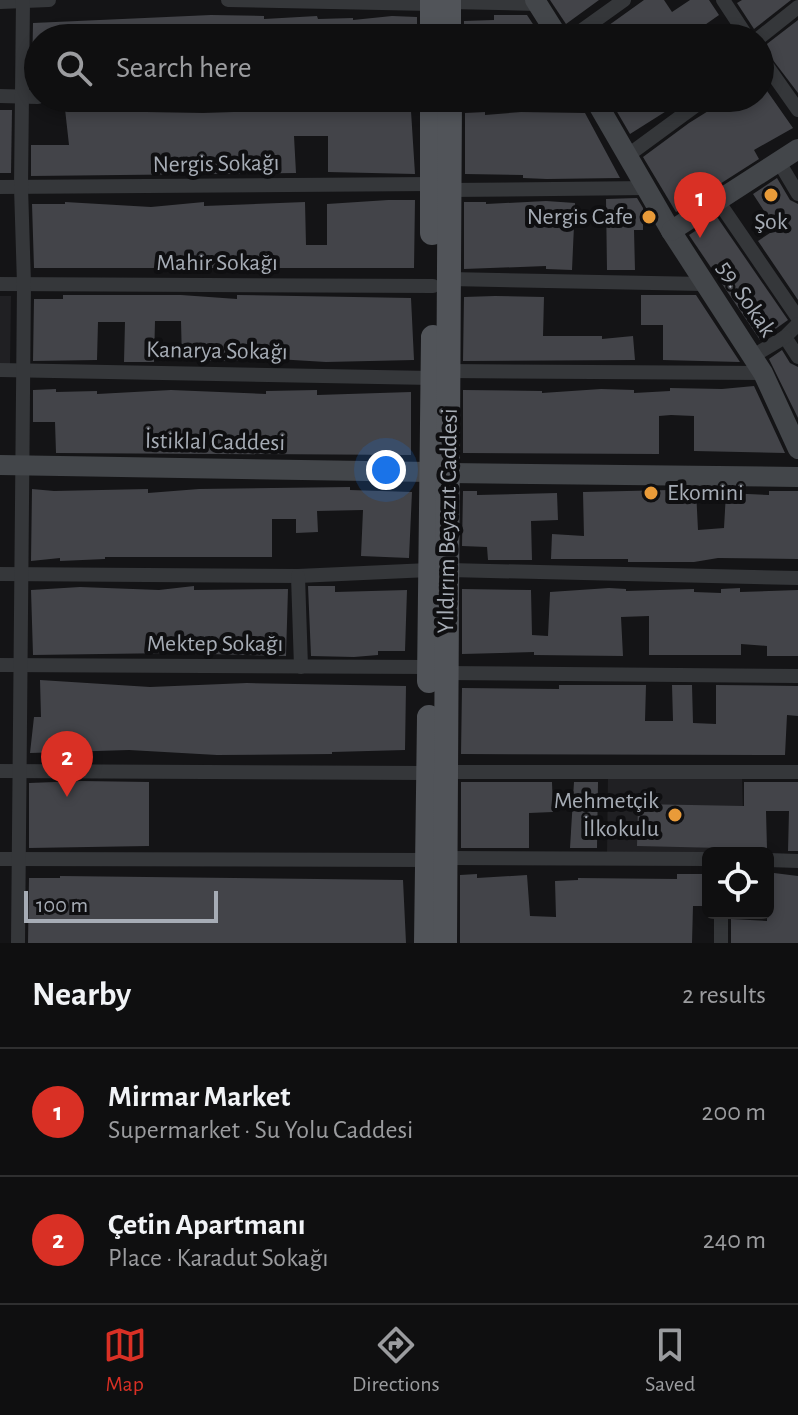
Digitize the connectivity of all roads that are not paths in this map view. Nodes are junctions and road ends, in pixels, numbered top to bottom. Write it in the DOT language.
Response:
graph roads {
  1 [pos="49,0"];
  2 [pos="228,0"];
  3 [pos="624,0"];
  4 [pos="723,0"];
  5 [pos="23,1"];
  6 [pos="0,2"];
  7 [pos="440,2"];
  8 [pos="537,2"];
  9 [pos="798,7"];
  10 [pos="435,24"];
  11 [pos="446,24"];
  12 [pos="550,24"];
  13 [pos="591,24"];
  14 [pos="739,24"];
  15 [pos="774,26"];
  16 [pos="774,76"];
  17 [pos="0,96"];
  18 [pos="22,96"];
  19 [pos="798,110"];
  20 [pos="433,112"];
  21 [pos="448,112"];
  22 [pos="602,112"];
  23 [pos="687,112"];
  24 [pos="798,149"];
  25 [pos="627,156"];
  26 [pos="779,162"];
  27 [pos="0,187"];
  28 [pos="21,187"];
  29 [pos="440,187"];
  30 [pos="648,188"];
  31 [pos="798,194"];
  32 [pos="718,201"];
  33 [pos="671,231"];
  34 [pos="441,282"];
  35 [pos="0,284"];
  36 [pos="24,284"];
  37 [pos="704,284"];
  38 [pos="798,321"];
  39 [pos="785,337"];
  40 [pos="798,357"];
  41 [pos="758,365"];
  42 [pos="0,370"];
  43 [pos="22,370"];
  44 [pos="441,374"];
  45 [pos="798,449"];
  46 [pos="0,465"];
  47 [pos="22,465"];
  48 [pos="440,472"];
  49 [pos="798,477"];
  50 [pos="439,570"];
  51 [pos="0,574"];
  52 [pos="20,574"];
  53 [pos="298,576"];
  54 [pos="798,578"];
  55 [pos="0,665"];
  56 [pos="21,665"];
  57 [pos="301,667"];
  58 [pos="437,670"];
  59 [pos="798,676"];
  60 [pos="0,771"];
  61 [pos="19,771"];
  62 [pos="798,772"];
  63 [pos="436,773"];
  64 [pos="0,859"];
  65 [pos="20,859"];
  66 [pos="438,859"];
  67 [pos="702,859"];
  68 [pos="774,860"];
  69 [pos="798,861"];
  70 [pos="721,919"];
  71 [pos="18,943"];
  72 [pos="426,943"];
  73 [pos="445,943"];
  74 [pos="721,943"];
  1 -- 5 [label="street"];
  2 -- 7 [label="street"];
  3 -- 13 [label="street"];
  4 -- 14 [label="street"];
  5 -- 6 [label="street"];
  5 -- 18 [label="street"];
  7 -- 8 [label="street"];
  7 -- 10 [label="main road"];
  7 -- 11 [label="main road"];
  8 -- 12 [label="street"];
  9 -- 15 [label="street"];
  16 -- 19 [label="street"];
  17 -- 18 [label="street"];
  18 -- 28 [label="street"];
  20 -- 29 [label="main road, Yıldırım Beyazıt Caddesi"];
  21 -- 29 [label="main road, Yıldırım Beyazıt Caddesi"];
  22 -- 25 [label="street, 59. Sokak"];
  23 -- 25 [label="street"];
  24 -- 26 [label="street"];
  25 -- 30 [label="street, 59. Sokak"];
  26 -- 31 [label="street"];
  26 -- 32 [label="street"];
  27 -- 28 [label="street, Nergis Sokağı"];
  28 -- 29 [label="street, Nergis Sokağı"];
  28 -- 36 [label="street"];
  29 -- 30 [label="street, Nergis Sokağı"];
  29 -- 34 [label="main road, Yıldırım Beyazıt Caddesi"];
  30 -- 33 [label="street, 59. Sokak"];
  32 -- 33 [label="street"];
  32 -- 38 [label="street"];
  33 -- 37 [label="street, 59. Sokak"];
  34 -- 36 [label="street, Mahir Sokağı"];
  34 -- 37 [label="street, Mahir Sokağı"];
  34 -- 44 [label="main road, Yıldırım Beyazıt Caddesi"];
  35 -- 36 [label="street, Mahir Sokağı"];
  36 -- 43 [label="street"];
  37 -- 41 [label="street, 59. Sokak"];
  38 -- 39 [label="street"];
  39 -- 40 [label="street"];
  39 -- 41 [label="street"];
  41 -- 44 [label="street, Kanarya Sokağı"];
  41 -- 45 [label="street, 59. Sokak"];
  42 -- 43 [label="street, Kanarya Sokağı"];
  43 -- 44 [label="street, Kanarya Sokağı"];
  43 -- 47 [label="street"];
  44 -- 48 [label="main road, Yıldırım Beyazıt Caddesi"];
  46 -- 47 [label="street, İstiklal Caddesi"];
  47 -- 48 [label="street, İstiklal Caddesi"];
  47 -- 52 [label="street"];
  48 -- 49 [label="street, İstiklal Caddesi"];
  48 -- 50 [label="main road, Yıldırım Beyazıt Caddesi"];
  50 -- 53 [label="street"];
  50 -- 54 [label="street"];
  50 -- 58 [label="main road, Yıldırım Beyazıt Caddesi"];
  51 -- 52 [label="street"];
  52 -- 53 [label="street"];
  52 -- 56 [label="street"];
  53 -- 57 [label="street"];
  55 -- 56 [label="street, Mektep Sokağı"];
  56 -- 57 [label="street, Mektep Sokağı"];
  56 -- 61 [label="street"];
  57 -- 58 [label="street, Mektep Sokağı"];
  58 -- 59 [label="street, Mektep Sokağı"];
  58 -- 63 [label="main road, Yıldırım Beyazıt Caddesi"];
  60 -- 61 [label="street"];
  61 -- 63 [label="street"];
  61 -- 65 [label="street"];
  62 -- 63 [label="street"];
  63 -- 66 [label="main road, Yıldırım Beyazıt Caddesi"];
  64 -- 65 [label="street"];
  65 -- 66 [label="street"];
  65 -- 71 [label="street"];
  66 -- 67 [label="street"];
  66 -- 72 [label="main road, Yıldırım Beyazıt Caddesi"];
  66 -- 73 [label="main road, Yıldırım Beyazıt Caddesi"];
  68 -- 69 [label="street"];
  70 -- 74 [label="street"];
}
